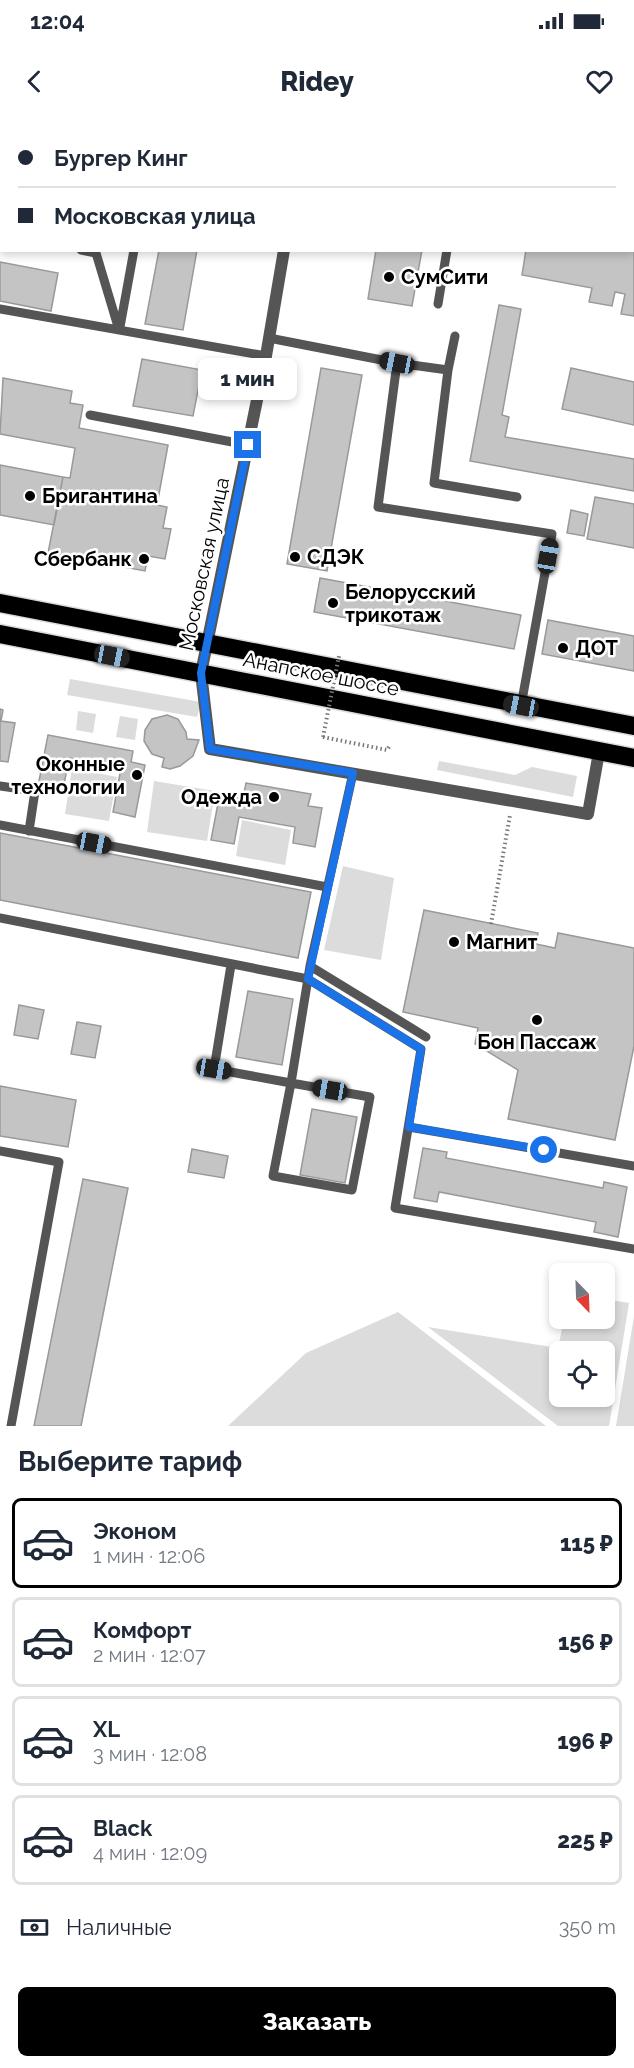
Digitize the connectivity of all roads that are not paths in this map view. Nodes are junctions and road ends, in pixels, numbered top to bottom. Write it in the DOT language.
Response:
graph roads {
  1 [pos="91,252"];
  2 [pos="134,252"];
  3 [pos="284,252"];
  4 [pos="447,252"];
  5 [pos="438,304"];
  6 [pos="0,309"];
  7 [pos="119,330"];
  8 [pos="455,336"];
  9 [pos="269,338"];
  10 [pos="266,356"];
  11 [pos="397,363"];
  12 [pos="448,370"];
  13 [pos="90,416"];
  14 [pos="248,445"];
  15 [pos="516,497"];
  16 [pos="0,603"];
  17 [pos="0,634"];
  18 [pos="207,644"];
  19 [pos="201,673"];
  20 [pos="521,706"];
  21 [pos="634,726"];
  22 [pos="598,752"];
  23 [pos="634,758"];
  24 [pos="353,773"];
  25 [pos="0,786"];
  26 [pos="0,825"];
  27 [pos="29,831"];
  28 [pos="327,887"];
  29 [pos="0,918"];
  30 [pos="231,965"];
  31 [pos="310,966"];
  32 [pos="308,979"];
  33 [pos="426,1037"];
  34 [pos="291,1083"];
  35 [pos="409,1127"];
  36 [pos="0,1151"];
  37 [pos="634,1166"];
  38 [pos="634,1249"];
  39 [pos="10,1426"];
  1 -- 7 [label="lane"];
  2 -- 7 [label="lane"];
  3 -- 9 [label="street, Московская улица"];
  4 -- 5 [label="lane"];
  6 -- 7 [label="lane"];
  7 -- 10 [label="lane"];
  8 -- 12 [label="lane"];
  9 -- 10 [label="street, Московская улица"];
  9 -- 11 [label="lane"];
  10 -- 14 [label="street, Московская улица"];
  11 -- 12 [label="lane"];
  11 -- 20 [label="lane"];
  12 -- 15 [label="lane"];
  13 -- 14 [label="lane"];
  14 -- 18 [label="street, Московская улица"];
  16 -- 18 [label="highway, Анапское шоссе"];
  17 -- 19 [label="highway, Анапское шоссе"];
  18 -- 19 [label="street, Московская улица"];
  18 -- 20 [label="highway, Анапское шоссе"];
  19 -- 22 [label="highway, Анапское шоссе"];
  19 -- 24 [label="street, Московская улица"];
  20 -- 21 [label="highway, Анапское шоссе"];
  22 -- 23 [label="highway, Анапское шоссе"];
  22 -- 24 [label="street"];
  24 -- 28 [label="lane"];
  25 -- 27 [label="lane"];
  26 -- 28 [label="lane"];
  28 -- 31 [label="lane"];
  29 -- 30 [label="lane"];
  30 -- 32 [label="lane"];
  30 -- 34 [label="lane"];
  31 -- 32 [label="lane"];
  31 -- 33 [label="lane"];
  32 -- 34 [label="lane"];
  32 -- 35 [label="lane"];
  34 -- 34 [label="lane"];
  35 -- 37 [label="lane"];
  35 -- 38 [label="lane"];
  36 -- 39 [label="lane"];
}
